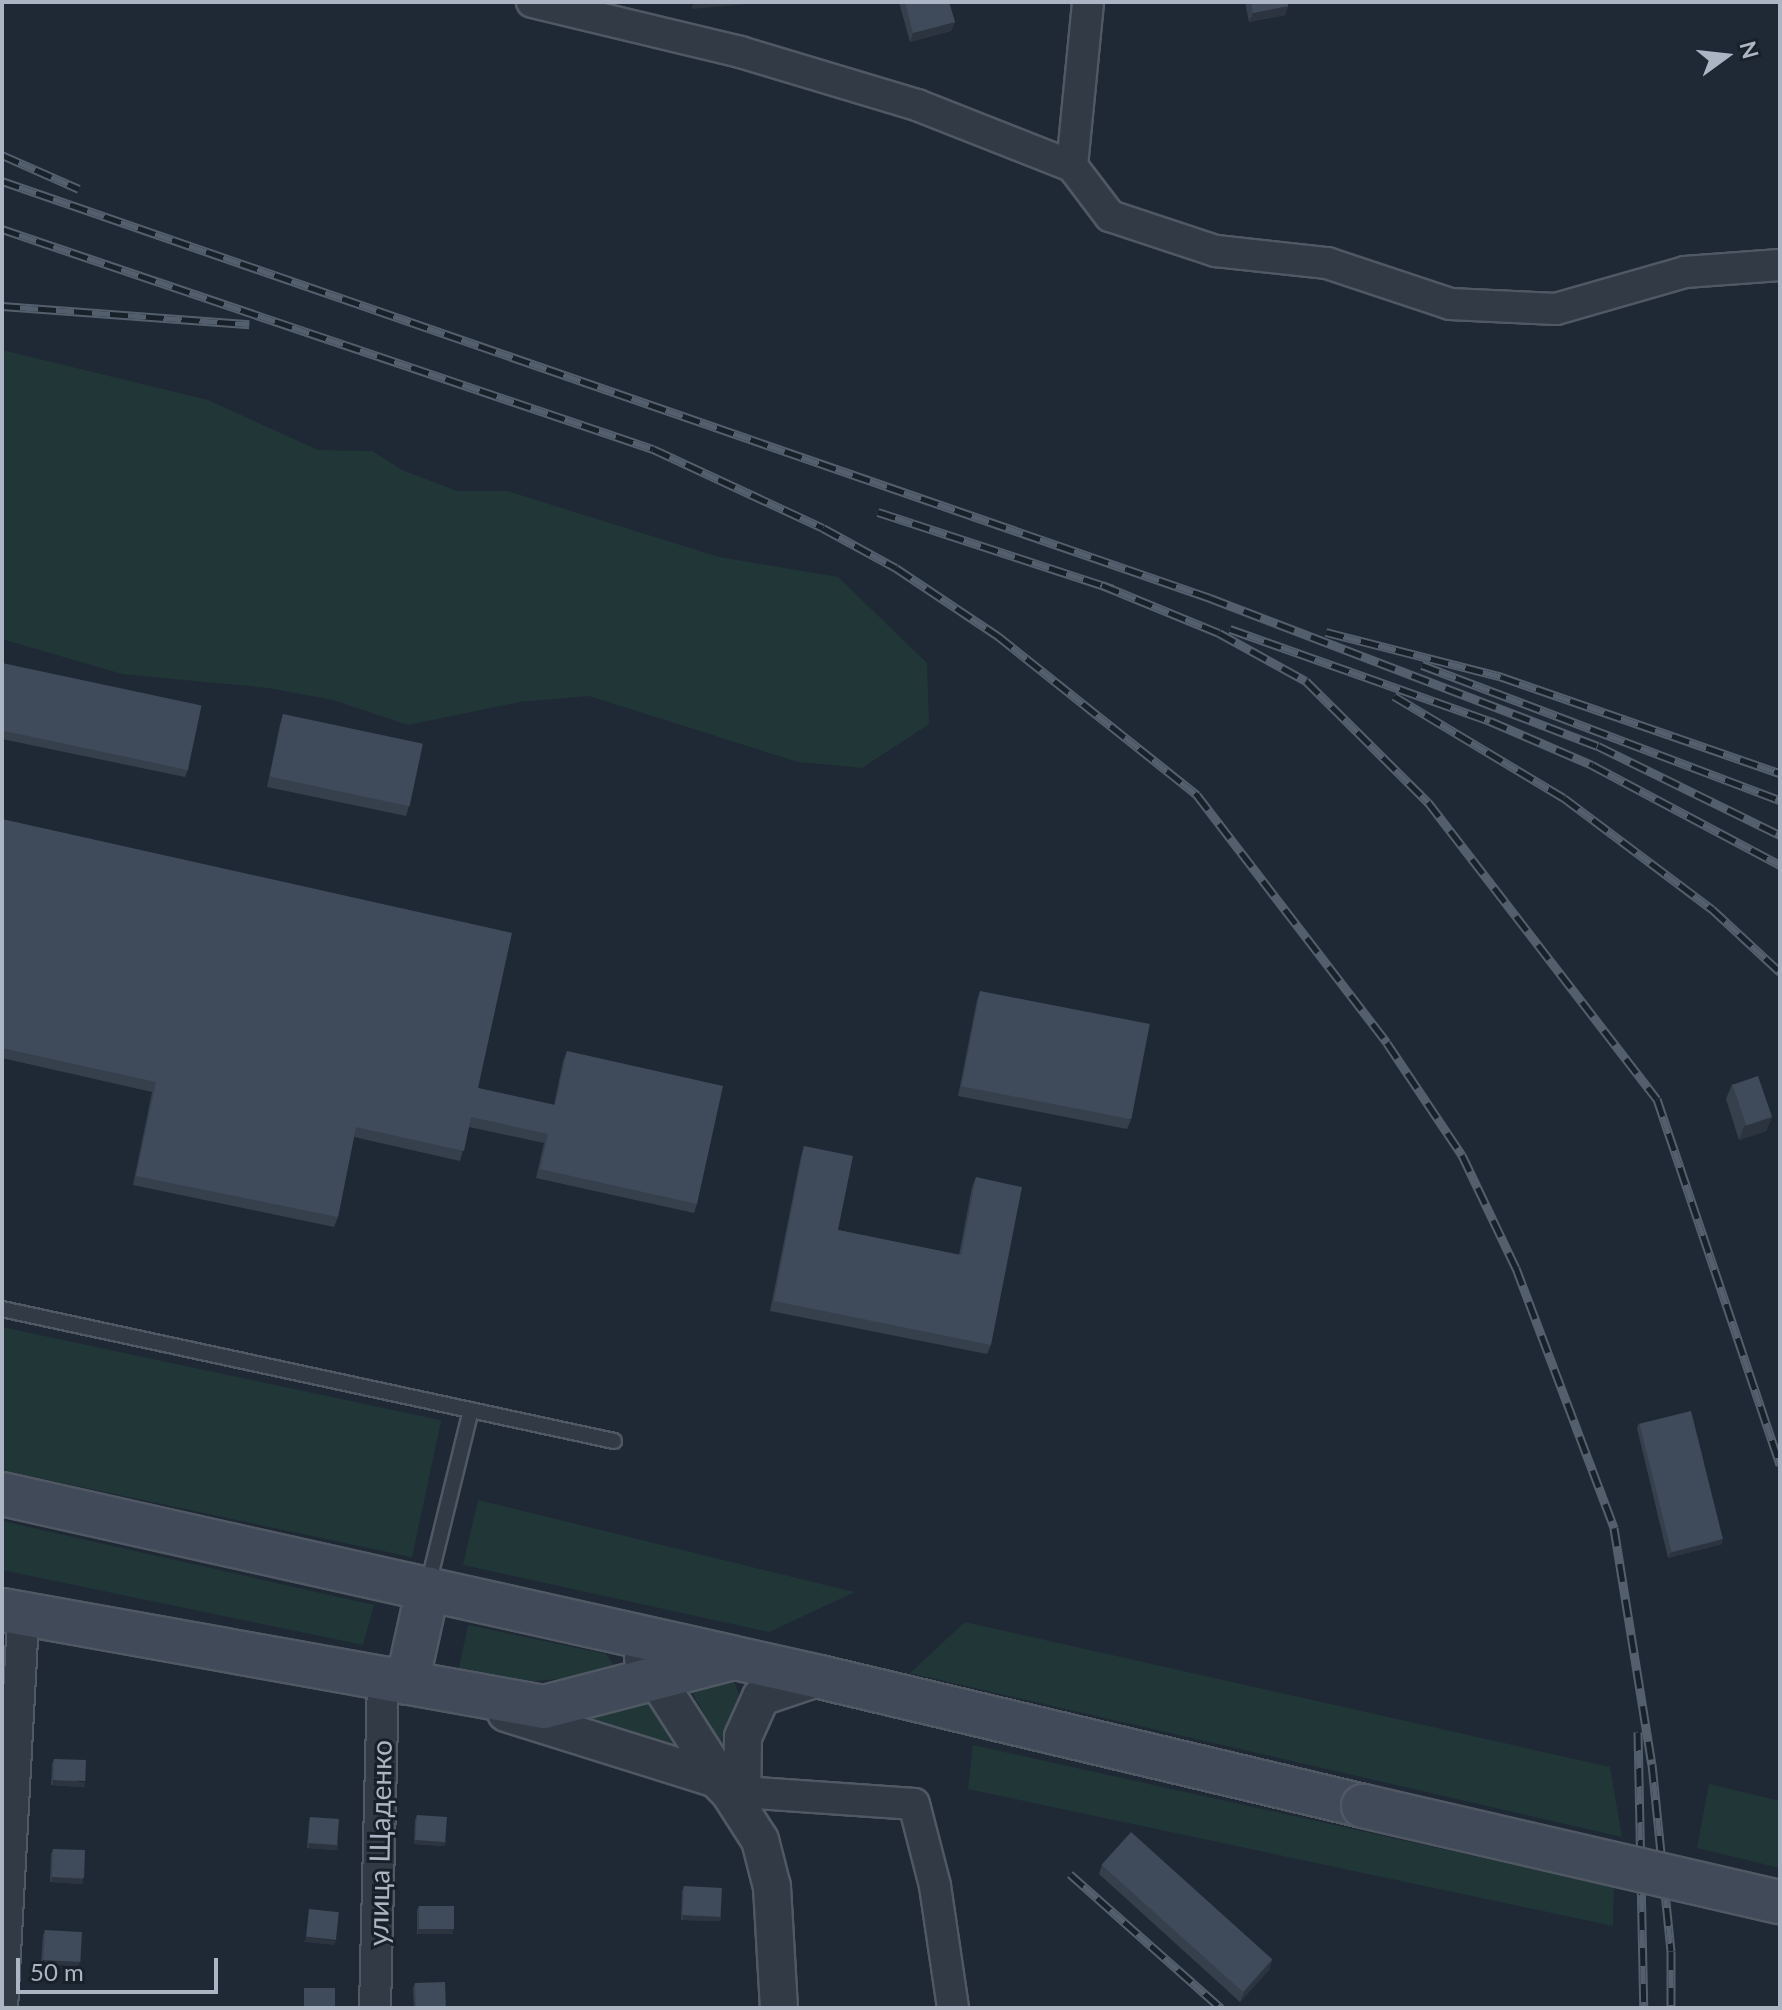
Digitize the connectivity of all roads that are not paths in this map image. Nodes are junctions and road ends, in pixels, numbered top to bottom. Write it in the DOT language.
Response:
graph roads {
  1 [pos="532,2"];
  2 [pos="1088,2"];
  3 [pos="1072,166"];
  4 [pos="1780,265"];
  5 [pos="2,1309"];
  6 [pos="471,1410"];
  7 [pos="614,1441"];
  8 [pos="2,1494"];
  9 [pos="428,1588"];
  10 [pos="12,1612"];
  11 [pos="627,1633"];
  12 [pos="736,1658"];
  13 [pos="820,1677"];
  14 [pos="656,1678"];
  15 [pos="409,1684"];
  16 [pos="742,1800"];
  17 [pos="1780,1902"];
  18 [pos="2,2008"];
  19 [pos="375,2008"];
  20 [pos="779,2008"];
  21 [pos="953,2008"];
  1 -- 3 [label="street"];
  2 -- 3 [label="street"];
  3 -- 4 [label="street"];
  5 -- 6 [label="lane"];
  6 -- 7 [label="lane"];
  6 -- 9 [label="lane"];
  8 -- 9 [label="main road"];
  9 -- 11 [label="main road"];
  9 -- 15 [label="main road"];
  10 -- 15 [label="main road"];
  10 -- 18 [label="street"];
  11 -- 12 [label="main road"];
  11 -- 14 [label="street"];
  12 -- 13 [label="main road"];
  12 -- 14 [label="main road"];
  13 -- 16 [label="street"];
  13 -- 17 [label="main road, bridge"];
  14 -- 15 [label="main road"];
  14 -- 16 [label="street"];
  15 -- 16 [label="street"];
  15 -- 19 [label="street, улица Щаденко"];
  16 -- 20 [label="street"];
  16 -- 21 [label="street"];
}
